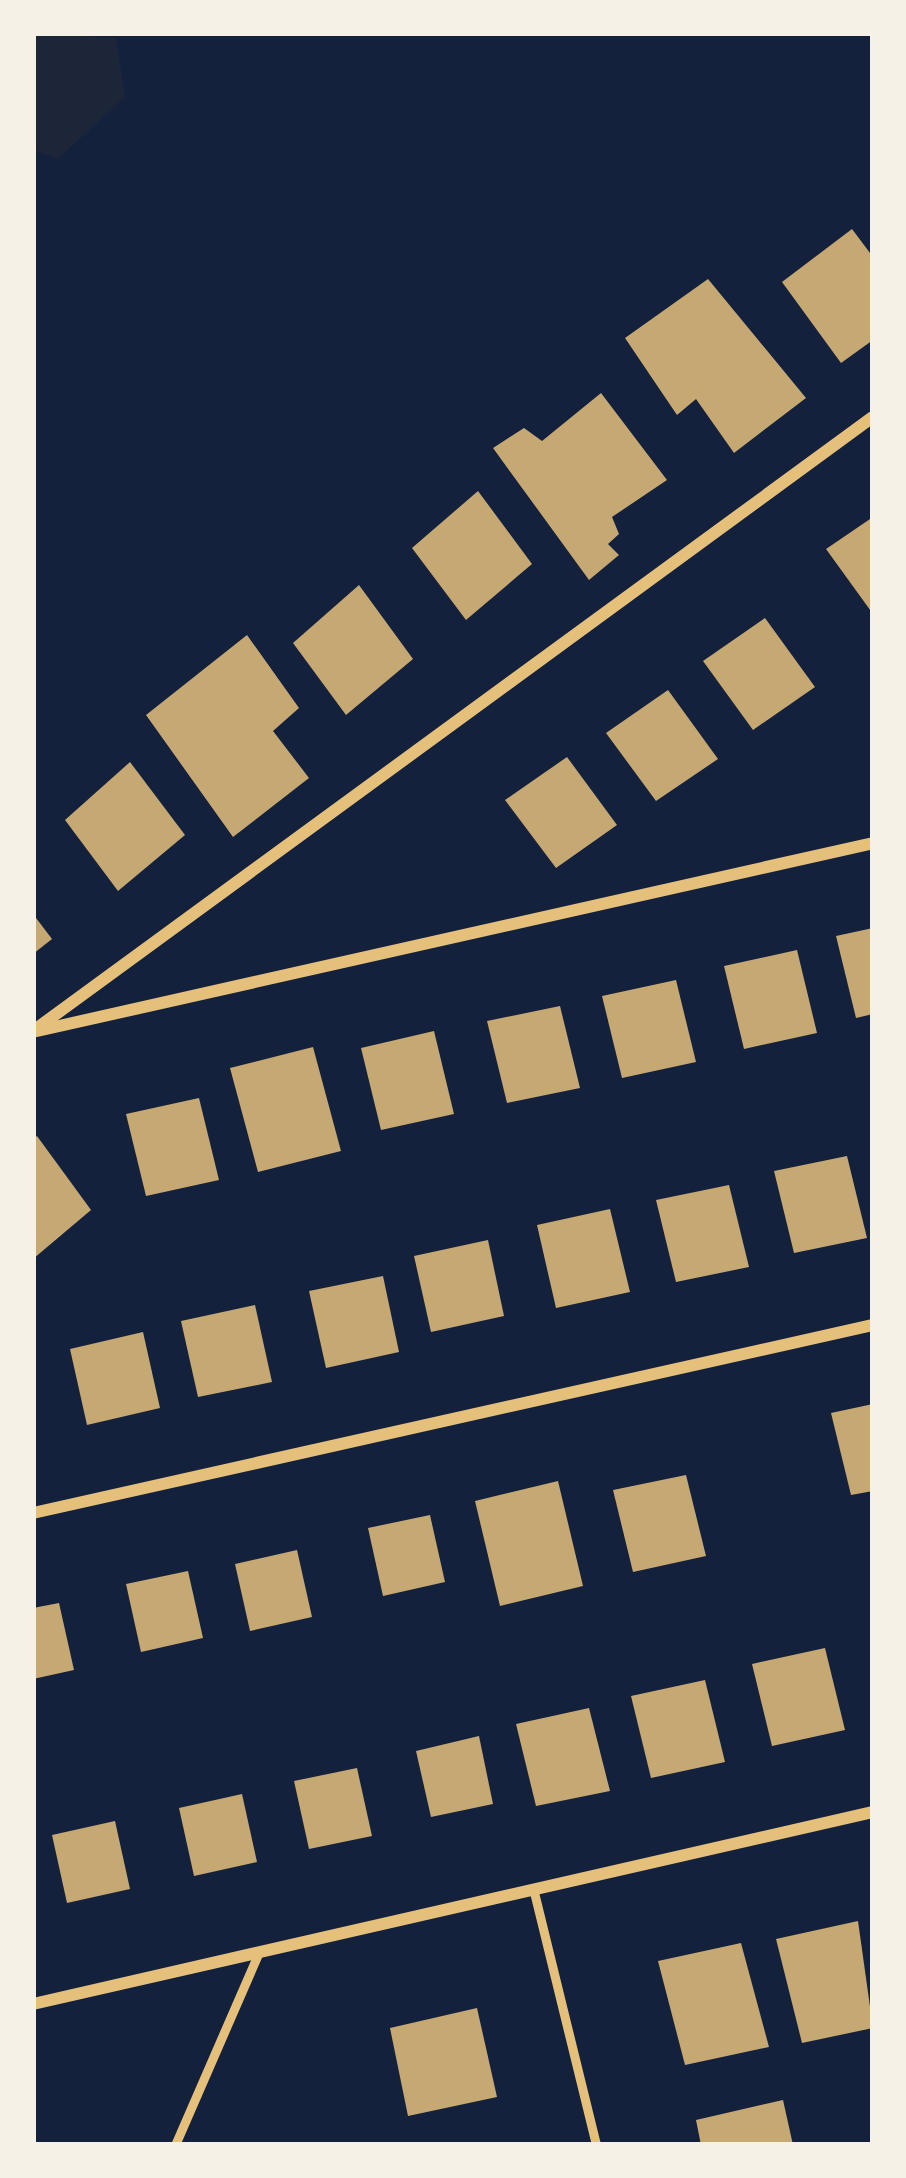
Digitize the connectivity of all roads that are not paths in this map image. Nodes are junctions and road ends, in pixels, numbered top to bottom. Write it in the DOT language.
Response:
graph roads {
  1 [pos="873,417"];
  2 [pos="873,843"];
  3 [pos="33,1032"];
  4 [pos="873,1324"];
  5 [pos="33,1513"];
  6 [pos="873,1812"];
  7 [pos="532,1884"];
  8 [pos="258,1954"];
  9 [pos="33,2004"];
  10 [pos="175,2145"];
  11 [pos="596,2145"];
  1 -- 3 [label="street"];
  2 -- 3 [label="street"];
  4 -- 5 [label="street"];
  6 -- 7 [label="street"];
  7 -- 8 [label="street"];
  7 -- 11 [label="lane"];
  8 -- 9 [label="street"];
  8 -- 10 [label="lane"];
}
